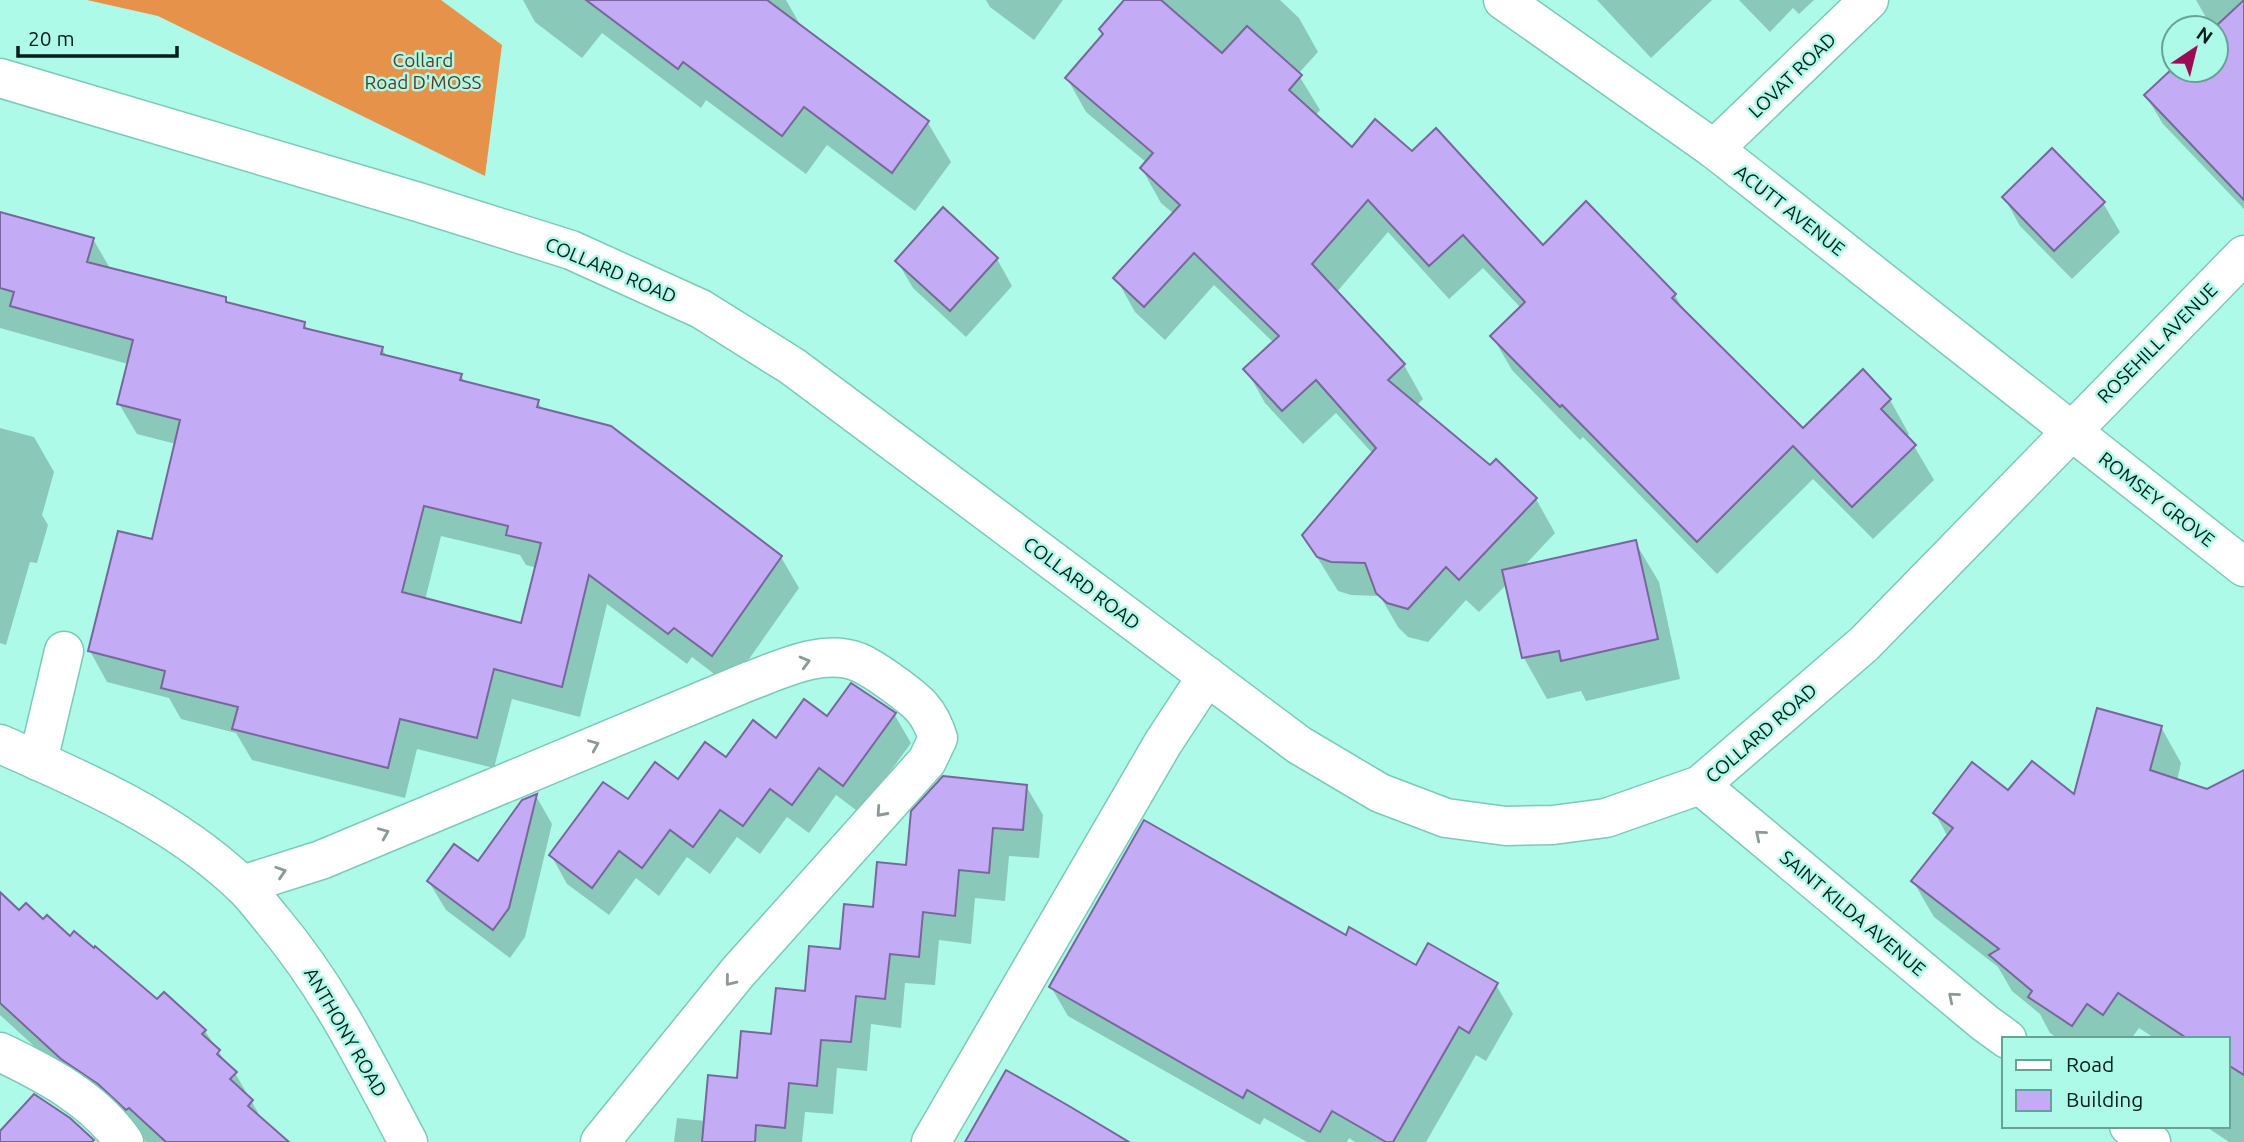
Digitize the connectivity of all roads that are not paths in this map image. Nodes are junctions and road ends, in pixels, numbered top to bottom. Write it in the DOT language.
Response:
graph roads {
  1 [pos="1503,0"];
  2 [pos="1869,0"];
  3 [pos="0,78"];
  4 [pos="1714,149"];
  5 [pos="2244,255"];
  6 [pos="2070,431"];
  7 [pos="2244,567"];
  8 [pos="64,651"];
  9 [pos="1207,676"];
  10 [pos="0,744"];
  11 [pos="38,761"];
  12 [pos="1700,785"];
  13 [pos="242,885"];
  14 [pos="2004,1037"];
  15 [pos="0,1052"];
  16 [pos="2132,1128"];
  17 [pos="124,1142"];
  18 [pos="408,1142"];
  19 [pos="600,1142"];
  20 [pos="932,1142"];
  21 [pos="2151,1142"];
  1 -- 4 [label="street, ACUTT AVENUE"];
  2 -- 4 [label="street, LOVAT ROAD"];
  3 -- 9 [label="street, COLLARD ROAD"];
  4 -- 6 [label="street, ACUTT AVENUE"];
  5 -- 6 [label="street, ROSEHILL AVENUE"];
  6 -- 7 [label="street, ROMSEY GROVE"];
  6 -- 12 [label="street, COLLARD ROAD"];
  8 -- 11 [label="street"];
  9 -- 12 [label="street, COLLARD ROAD"];
  9 -- 20 [label="street"];
  10 -- 11 [label="street, ANTHONY ROAD"];
  11 -- 13 [label="street, ANTHONY ROAD"];
  14 -- 12 [label="street, SAINT KILDA AVENUE, one-way"];
  13 -- 18 [label="street, ANTHONY ROAD"];
  13 -- 19 [label="street, one-way"];
  15 -- 17 [label="street"];
  16 -- 21 [label="street"];
}
